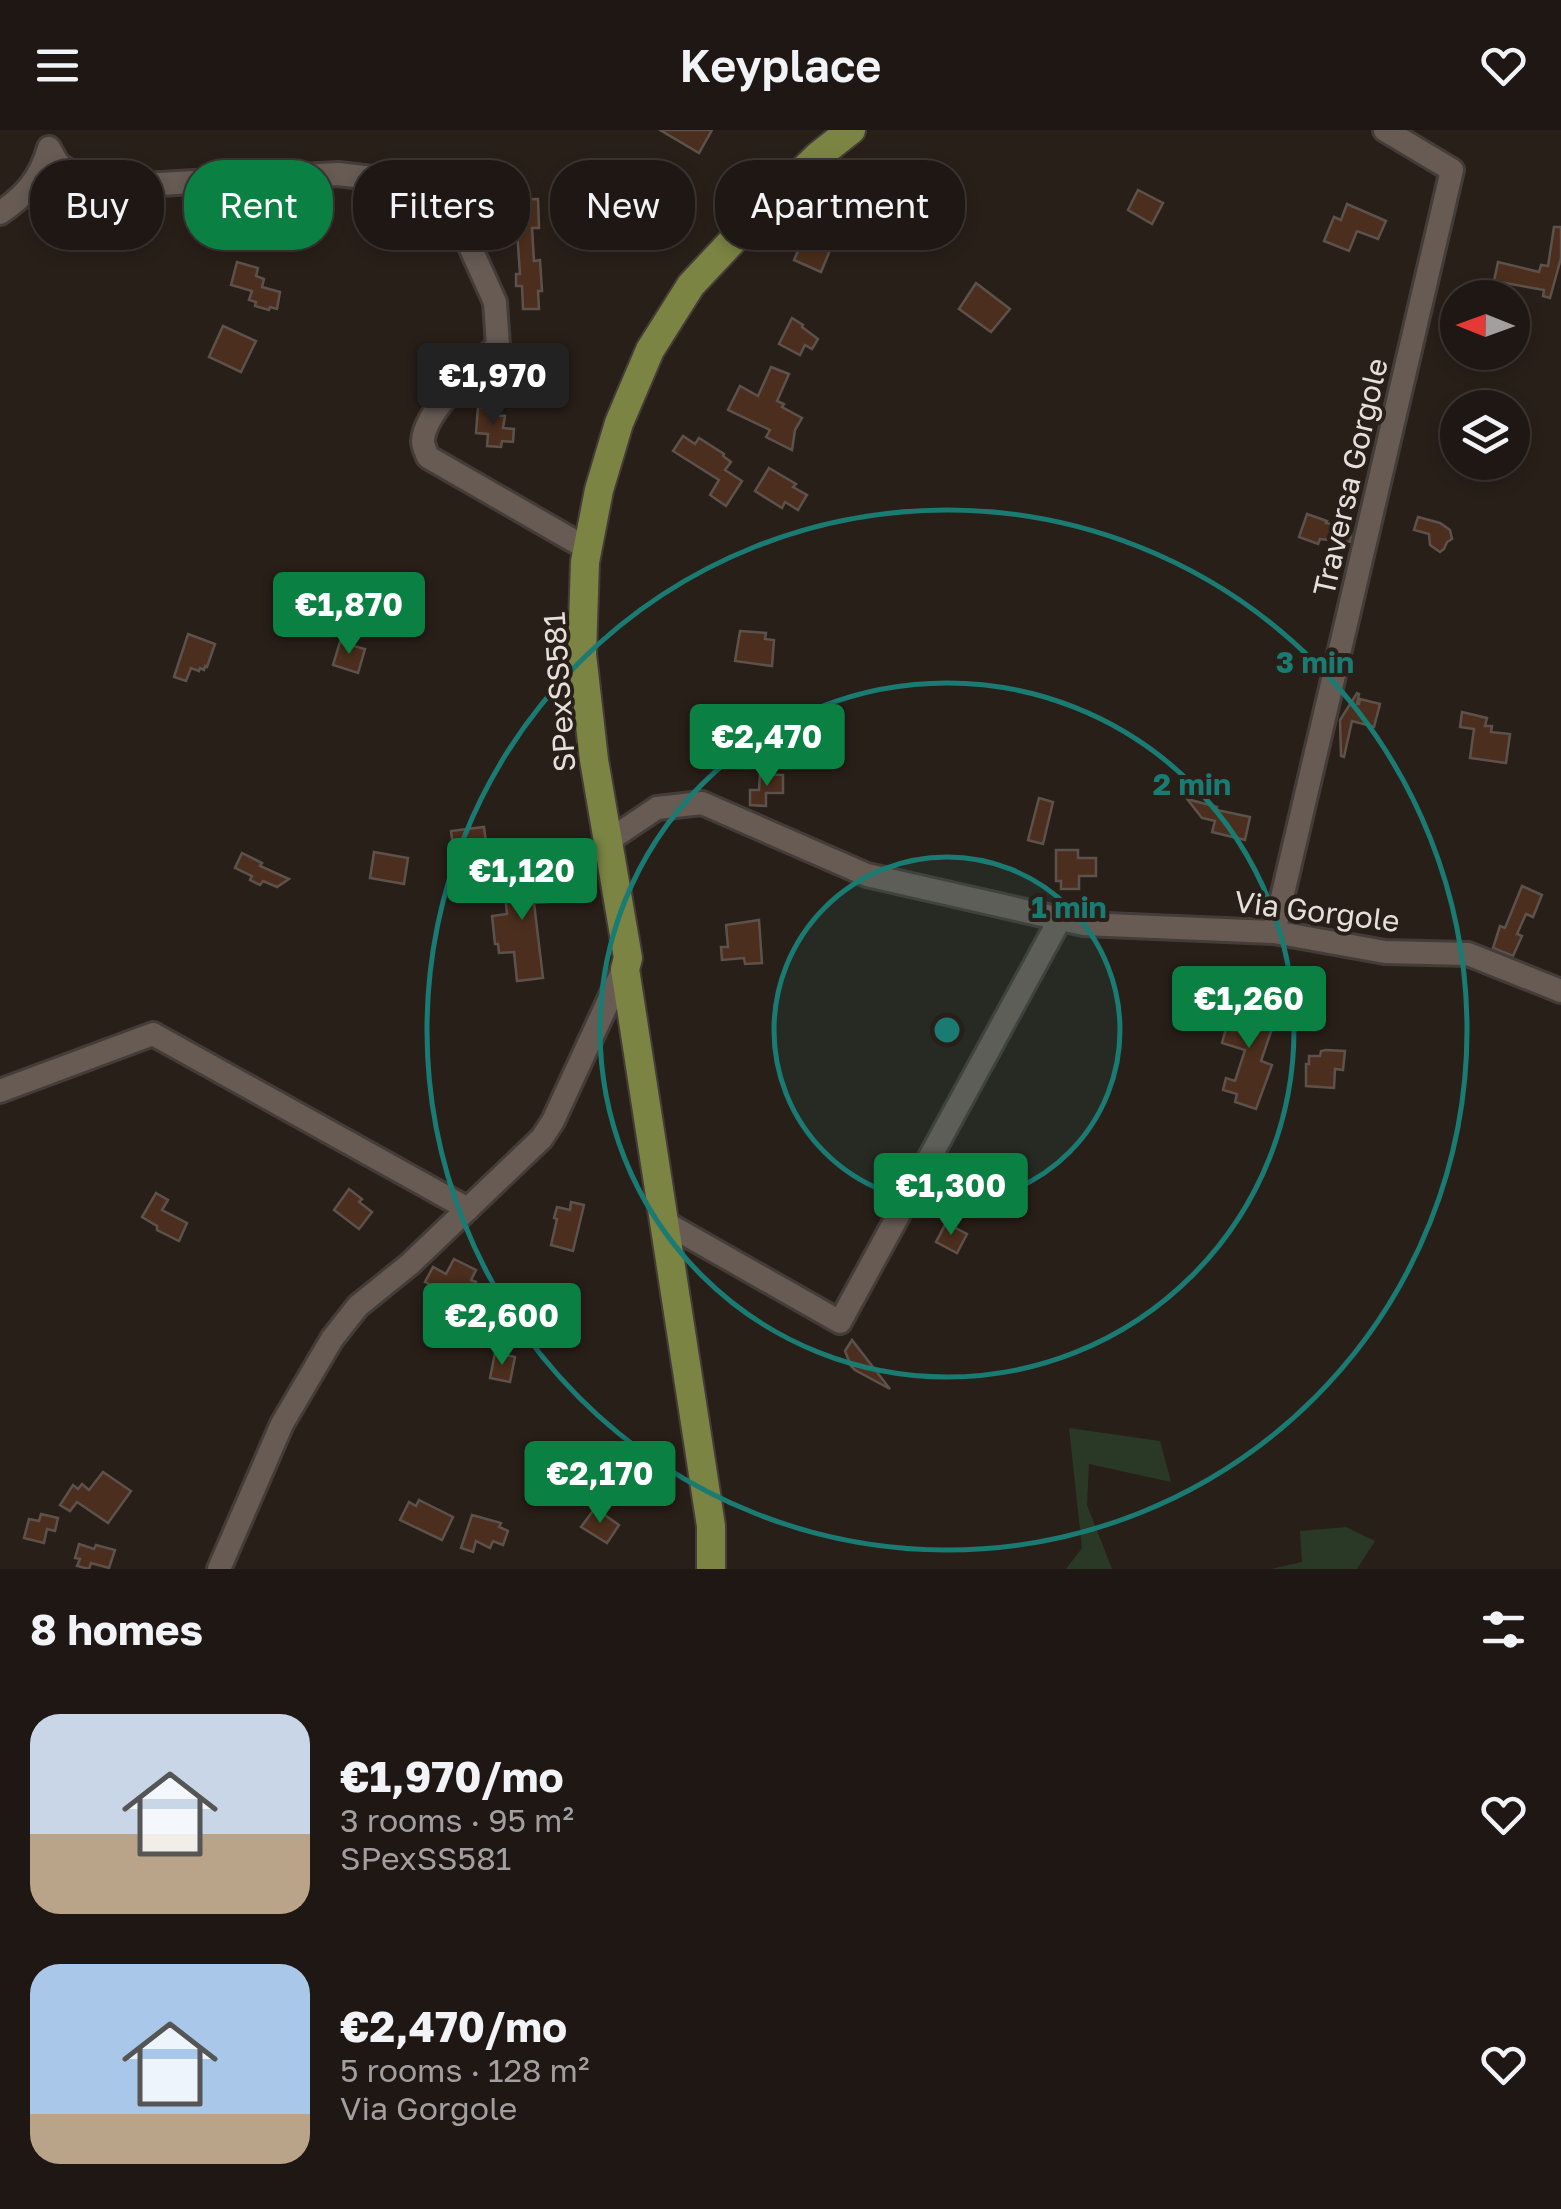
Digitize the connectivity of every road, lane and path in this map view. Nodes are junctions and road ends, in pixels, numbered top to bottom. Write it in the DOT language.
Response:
graph roads {
  1 [pos="850,130"];
  2 [pos="1385,130"];
  3 [pos="0,213"];
  4 [pos="588,548"];
  5 [pos="608,840"];
  6 [pos="1060,919"];
  7 [pos="1274,932"];
  8 [pos="628,958"];
  9 [pos="1561,991"];
  10 [pos="0,1091"];
  11 [pos="468,1209"];
  12 [pos="664,1222"];
  13 [pos="219,1569"];
  14 [pos="711,1569"];
  1 -- 4 [label="main road, SPexSS581"];
  2 -- 7 [label="street, Traversa Gorgole"];
  3 -- 4 [label="street"];
  4 -- 5 [label="main road, SPexSS581"];
  5 -- 6 [label="street, Via Gorgole"];
  5 -- 8 [label="main road, SPexSS581"];
  6 -- 7 [label="street, Via Gorgole"];
  6 -- 12 [label="street"];
  7 -- 9 [label="street, Via Gorgole"];
  8 -- 11 [label="street"];
  8 -- 12 [label="main road, SPexSS581"];
  10 -- 11 [label="street"];
  11 -- 13 [label="street"];
  12 -- 14 [label="main road, SPexSS581"];
}
